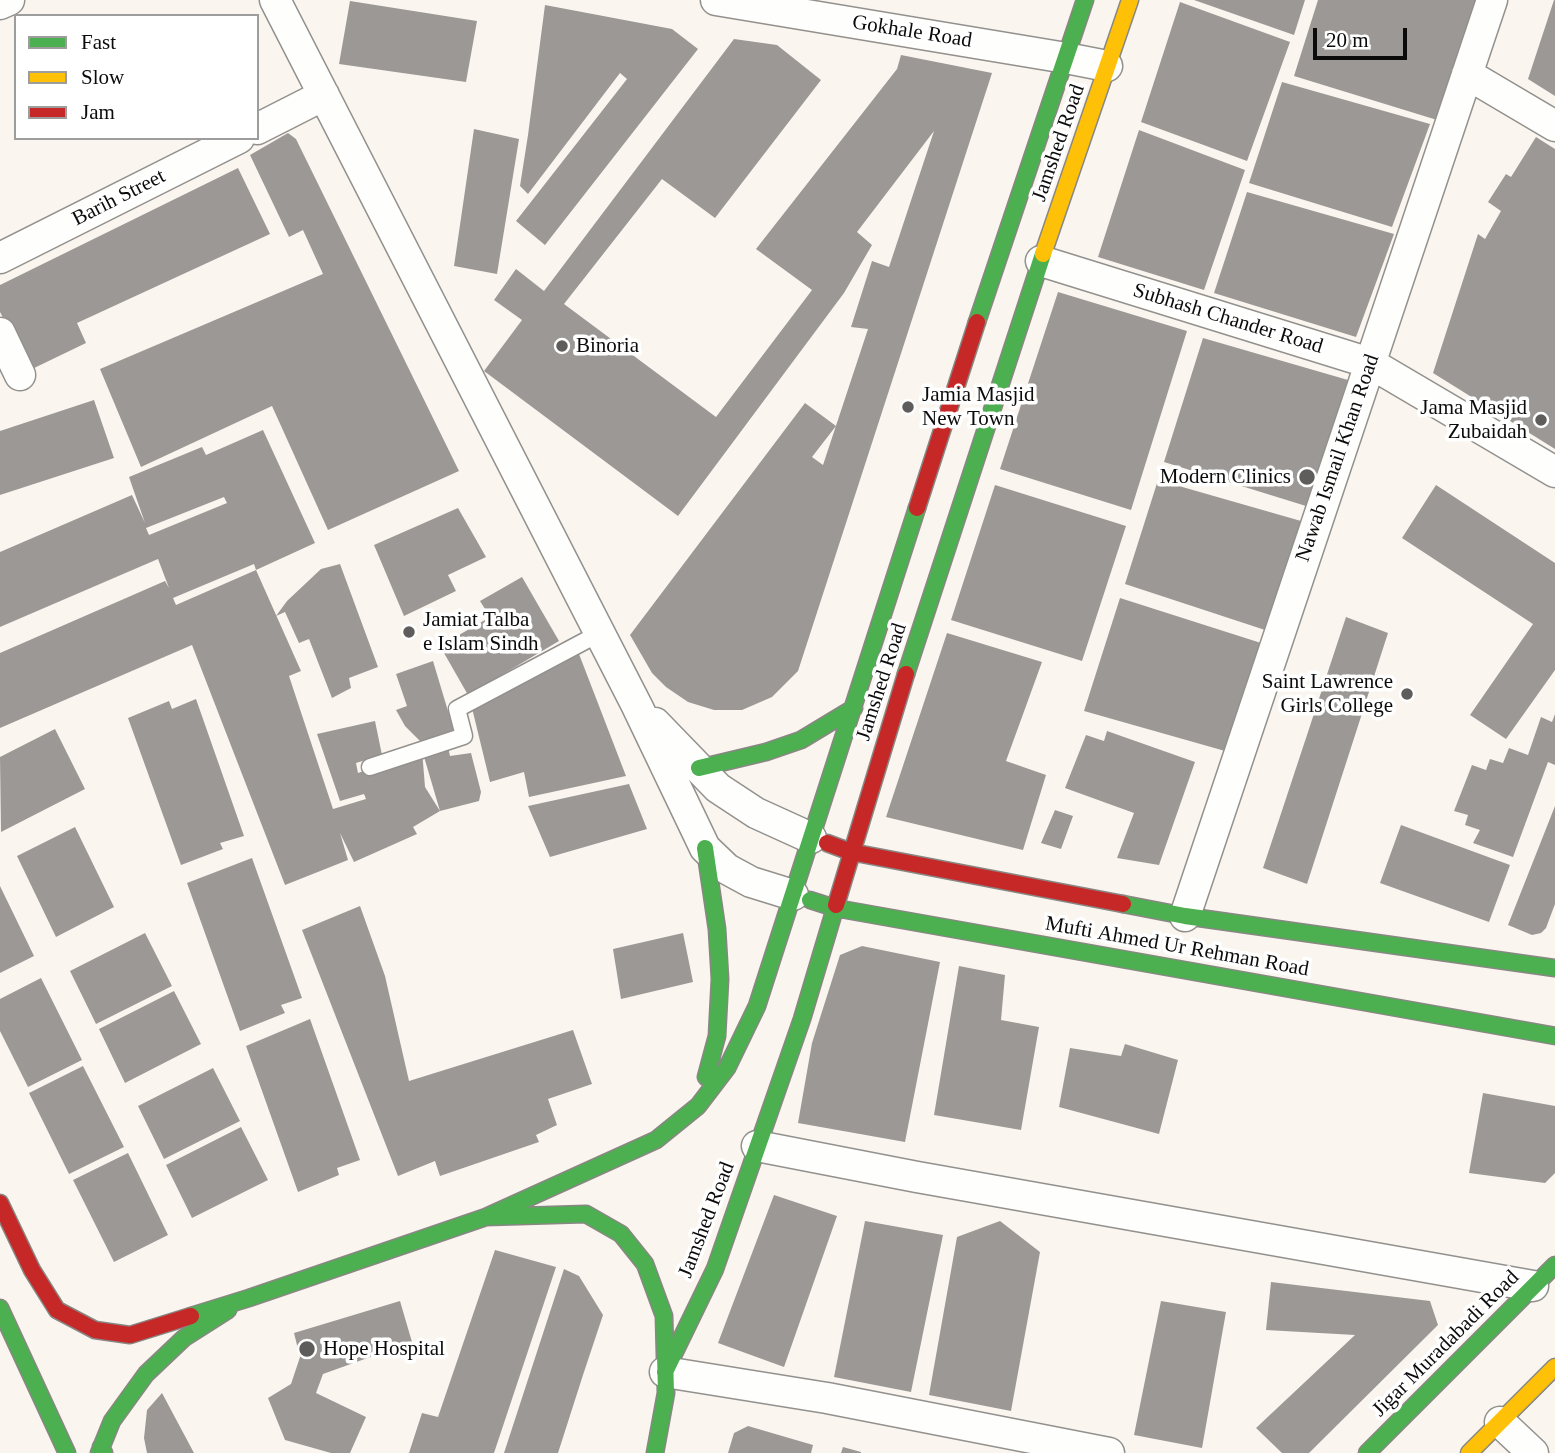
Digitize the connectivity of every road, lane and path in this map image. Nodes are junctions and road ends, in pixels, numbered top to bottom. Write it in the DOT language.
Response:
graph roads {
  1 [pos="9,0"];
  2 [pos="275,0"];
  3 [pos="716,0"];
  4 [pos="1085,0"];
  5 [pos="1130,0"];
  6 [pos="1492,0"];
  7 [pos="0,5"];
  8 [pos="1066,58"];
  9 [pos="1107,66"];
  10 [pos="1467,74"];
  11 [pos="324,95"];
  12 [pos="1555,126"];
  13 [pos="259,128"];
  14 [pos="235,140"];
  15 [pos="0,258"];
  16 [pos="1041,261"];
  17 [pos="0,333"];
  18 [pos="1370,363"];
  19 [pos="20,375"];
  20 [pos="1555,472"];
  21 [pos="600,633"];
  22 [pos="637,706"];
  23 [pos="853,708"];
  24 [pos="370,766"];
  25 [pos="699,768"];
  26 [pos="811,838"];
  27 [pos="705,848"];
  28 [pos="851,852"];
  29 [pos="793,895"];
  30 [pos="835,908"];
  31 [pos="1185,916"];
  32 [pos="1555,968"];
  33 [pos="1555,1036"];
  34 [pos="698,1107"];
  35 [pos="757,1146"];
  36 [pos="0,1203"];
  37 [pos="486,1217"];
  38 [pos="1555,1265"];
  39 [pos="1533,1286"];
  40 [pos="249,1298"];
  41 [pos="0,1308"];
  42 [pos="1555,1367"];
  43 [pos="665,1382"];
  44 [pos="1500,1422"];
  45 [pos="644,1447"];
  46 [pos="101,1451"];
  47 [pos="67,1453"];
  48 [pos="655,1453"];
  49 [pos="1110,1453"];
  50 [pos="1367,1453"];
  51 [pos="1469,1453"];
  52 [pos="1533,1453"];
  1 -- 7 [label="street"];
  2 -- 11 [label="street"];
  3 -- 8 [label="street, Gokhale Road"];
  4 -- 8 [label="main road, Jamshed Road"];
  5 -- 9 [label="main road, Jamshed Road"];
  6 -- 10 [label="street, Nawab Ismail Khan Road"];
  8 -- 9 [label="street, Gokhale Road"];
  8 -- 23 [label="main road, Jamshed Road"];
  9 -- 16 [label="main road, Jamshed Road"];
  10 -- 12 [label="street"];
  10 -- 18 [label="street, Nawab Ismail Khan Road"];
  11 -- 13 [label="street"];
  11 -- 21 [label="street"];
  14 -- 15 [label="street, Barih Street"];
  16 -- 18 [label="street, Subhash Chander Road"];
  16 -- 28 [label="main road, Jamshed Road"];
  17 -- 19 [label="street"];
  18 -- 20 [label="street, Subhash Chander Road"];
  18 -- 31 [label="street, Nawab Ismail Khan Road"];
  21 -- 22 [label="street"];
  21 -- 24 [label="lane"];
  22 -- 25 [label="street"];
  22 -- 27 [label="street"];
  23 -- 25 [label="main road"];
  23 -- 26 [label="main road, Jamshed Road"];
  25 -- 26 [label="street"];
  26 -- 28 [label="main road, Mufti Ahmed Ur Rehman Road"];
  26 -- 29 [label="main road, Jamshed Road"];
  27 -- 29 [label="street"];
  27 -- 34 [label="main road"];
  28 -- 30 [label="main road, Jamshed Road"];
  28 -- 31 [label="main road, Mufti Ahmed Ur Rehman Road"];
  29 -- 30 [label="main road, Mufti Ahmed Ur Rehman Road"];
  29 -- 34 [label="main road, Jamshed Road"];
  30 -- 33 [label="main road, Mufti Ahmed Ur Rehman Road"];
  30 -- 35 [label="main road, Jamshed Road"];
  31 -- 32 [label="main road, Mufti Ahmed Ur Rehman Road"];
  34 -- 37 [label="main road, Jamshed Road"];
  35 -- 39 [label="street"];
  35 -- 43 [label="main road, Jamshed Road"];
  36 -- 40 [label="main road"];
  37 -- 40 [label="main road"];
  37 -- 43 [label="main road"];
  38 -- 39 [label="main road, Jigar Muradabadi Road"];
  39 -- 50 [label="main road, Jigar Muradabadi Road"];
  40 -- 46 [label="main road"];
  41 -- 47 [label="main road"];
  42 -- 44 [label="main road"];
  43 -- 45 [label="main road, Jamshed Road"];
  43 -- 48 [label="main road"];
  43 -- 49 [label="street"];
  44 -- 51 [label="main road"];
  44 -- 52 [label="street"];
}
